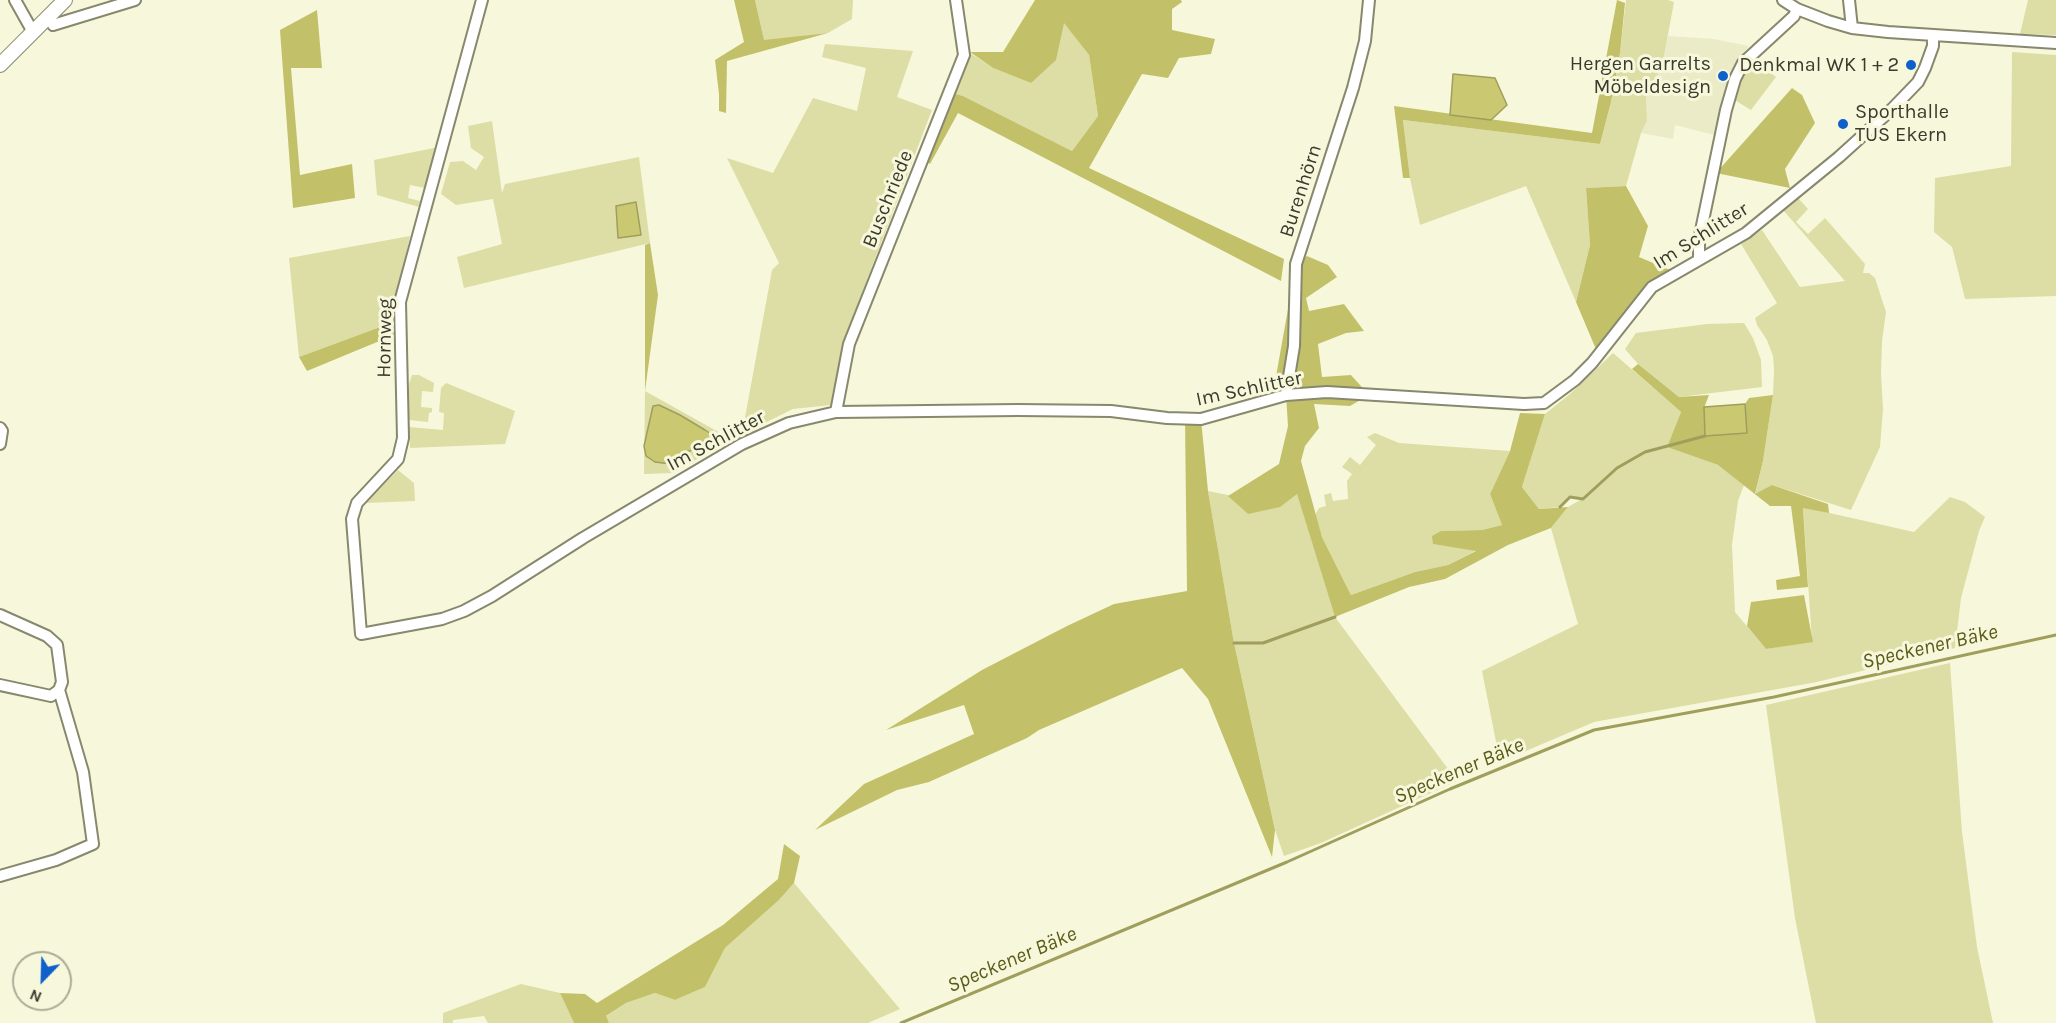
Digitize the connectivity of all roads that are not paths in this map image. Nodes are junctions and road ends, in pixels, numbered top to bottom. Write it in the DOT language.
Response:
graph roads {
  1 [pos="15,0"];
  2 [pos="65,0"];
  3 [pos="135,0"];
  4 [pos="482,0"];
  5 [pos="956,0"];
  6 [pos="1369,0"];
  7 [pos="1783,0"];
  8 [pos="1849,0"];
  9 [pos="1797,9"];
  10 [pos="53,25"];
  11 [pos="1852,28"];
  12 [pos="33,32"];
  13 [pos="1933,35"];
  14 [pos="2056,43"];
  15 [pos="0,65"];
  16 [pos="1699,260"];
  17 [pos="1286,395"];
  18 [pos="836,412"];
  19 [pos="0,428"];
  20 [pos="0,444"];
  21 [pos="0,615"];
  22 [pos="361,634"];
  23 [pos="0,685"];
  24 [pos="59,690"];
  25 [pos="0,876"];
  1 -- 12 [label="street"];
  2 -- 12 [label="main road"];
  3 -- 10 [label="street"];
  4 -- 22 [label="street, Hornweg"];
  5 -- 18 [label="street, Buschriede"];
  6 -- 17 [label="street, Burenhörn"];
  7 -- 9 [label="street"];
  8 -- 11 [label="street"];
  9 -- 11 [label="street"];
  9 -- 16 [label="street"];
  11 -- 13 [label="street"];
  12 -- 15 [label="main road"];
  13 -- 14 [label="street"];
  13 -- 16 [label="street, Im Schlitter"];
  16 -- 17 [label="street, Im Schlitter"];
  17 -- 18 [label="street, Im Schlitter"];
  18 -- 22 [label="street, Im Schlitter"];
  19 -- 20 [label="street"];
  21 -- 24 [label="street"];
  23 -- 24 [label="street"];
  24 -- 25 [label="street"];
}
